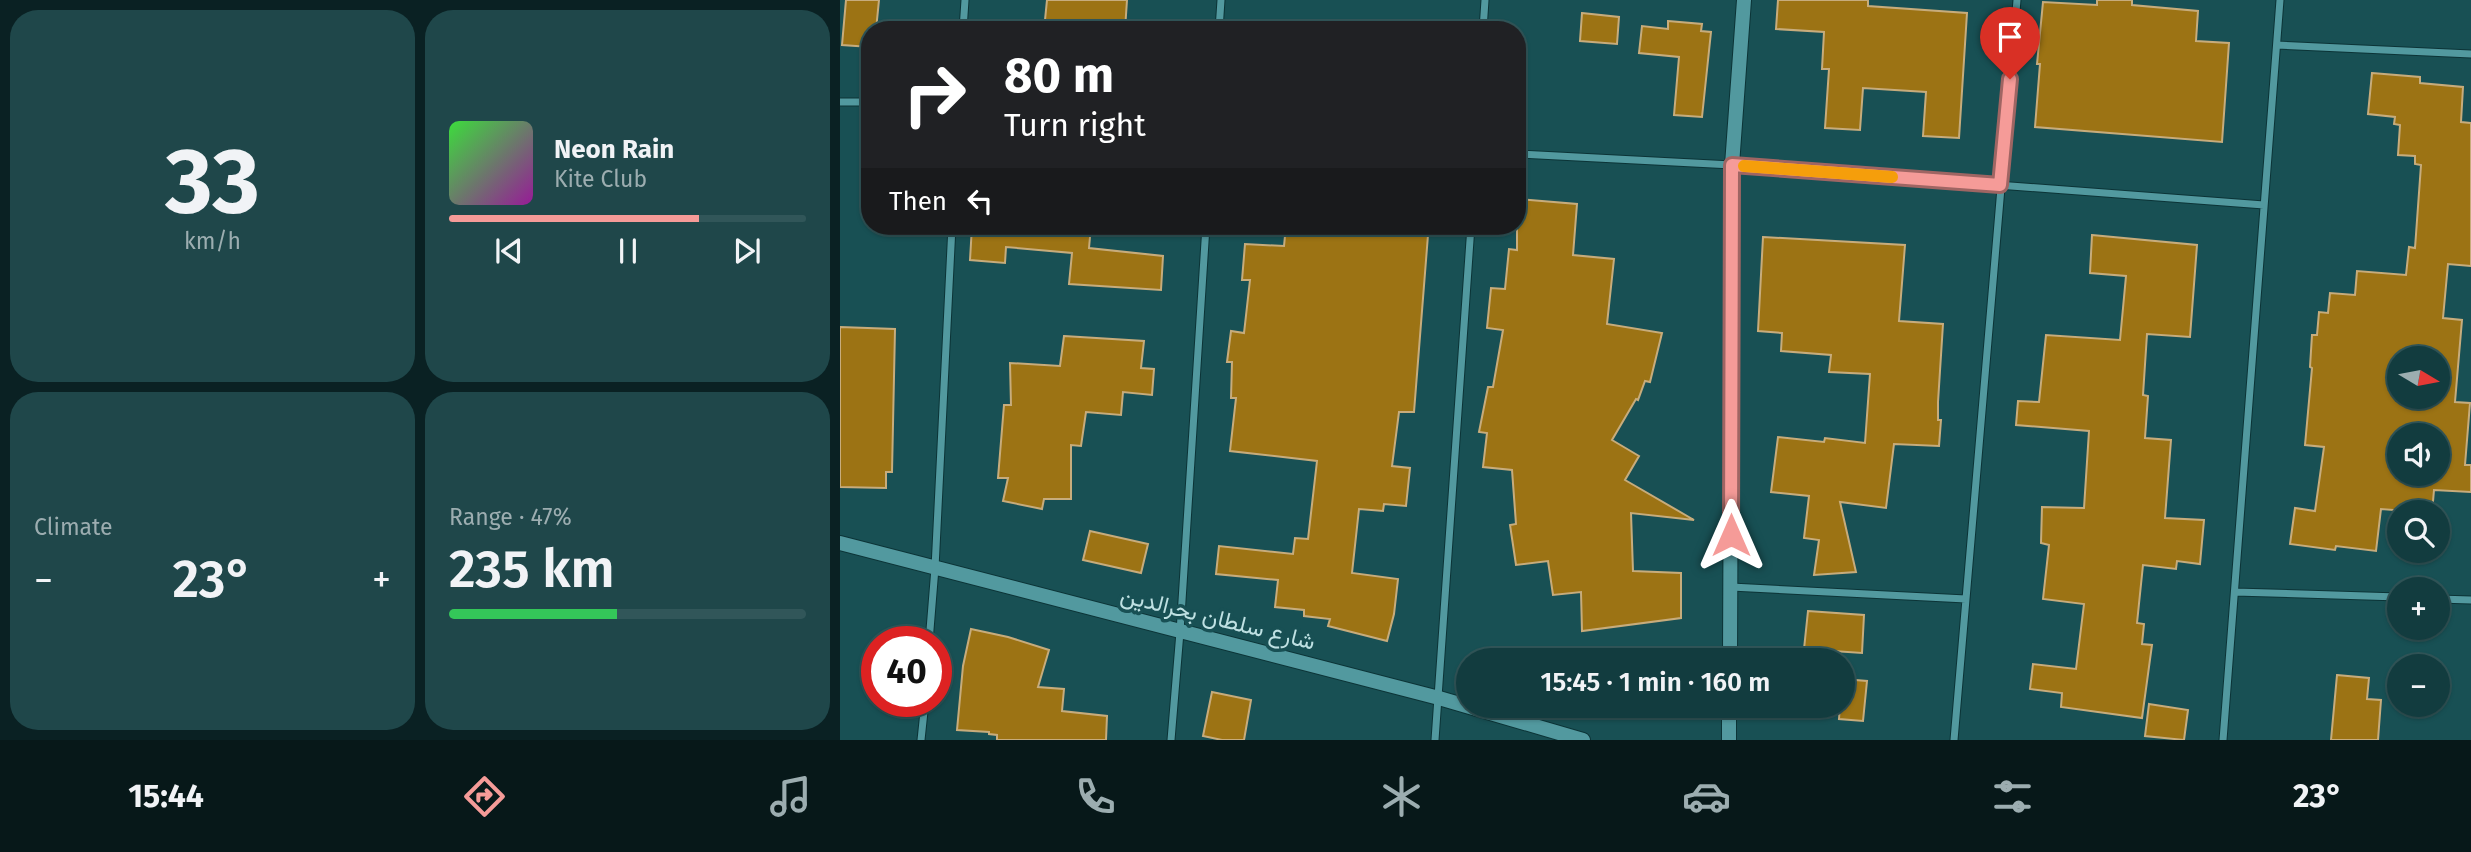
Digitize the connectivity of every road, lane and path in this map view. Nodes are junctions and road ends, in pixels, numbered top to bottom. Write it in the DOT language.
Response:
graph roads {
  1 [pos="965,0"];
  2 [pos="1221,0"];
  3 [pos="1485,0"];
  4 [pos="1744,0"];
  5 [pos="2017,0"];
  6 [pos="2280,0"];
  7 [pos="964,21"];
  8 [pos="1220,21"];
  9 [pos="1484,21"];
  10 [pos="2277,45"];
  11 [pos="2471,54"];
  12 [pos="840,102"];
  13 [pos="861,102"];
  14 [pos="1526,154"];
  15 [pos="1732,165"];
  16 [pos="2000,185"];
  17 [pos="2264,205"];
  18 [pos="952,235"];
  19 [pos="1205,235"];
  20 [pos="1470,235"];
  21 [pos="840,543"];
  22 [pos="935,568"];
  23 [pos="1731,587"];
  24 [pos="2235,592"];
  25 [pos="2387,597"];
  26 [pos="1966,599"];
  27 [pos="2450,599"];
  28 [pos="2471,600"];
  29 [pos="930,626"];
  30 [pos="1180,632"];
  31 [pos="1730,648"];
  32 [pos="1439,698"];
  33 [pos="923,717"];
  34 [pos="1729,718"];
  35 [pos="921,740"];
  36 [pos="1171,740"];
  37 [pos="1435,740"];
  38 [pos="1583,740"];
  39 [pos="1728,740"];
  40 [pos="1954,740"];
  41 [pos="2224,740"];
  1 -- 7 [label="street"];
  2 -- 8 [label="street"];
  3 -- 9 [label="street"];
  4 -- 15 [label="street"];
  5 -- 16 [label="street"];
  6 -- 10 [label="street"];
  10 -- 11 [label="street"];
  10 -- 17 [label="street"];
  12 -- 13 [label="street"];
  14 -- 15 [label="street"];
  15 -- 16 [label="street"];
  15 -- 23 [label="street"];
  16 -- 17 [label="street"];
  16 -- 26 [label="street"];
  17 -- 24 [label="street"];
  18 -- 22 [label="street"];
  19 -- 30 [label="street"];
  20 -- 32 [label="street"];
  21 -- 22 [label="street, شارع سلطان بحرالدين"];
  22 -- 29 [label="street"];
  22 -- 30 [label="street, شارع سلطان بحرالدين"];
  23 -- 26 [label="street"];
  23 -- 31 [label="street"];
  24 -- 25 [label="street"];
  24 -- 41 [label="street"];
  26 -- 40 [label="street"];
  27 -- 28 [label="street"];
  30 -- 32 [label="street, شارع سلطان بحرالدين"];
  30 -- 36 [label="street"];
  32 -- 37 [label="street"];
  32 -- 38 [label="street, شارع سلطان بحرالدين"];
  33 -- 35 [label="street"];
  34 -- 39 [label="street"];
}
